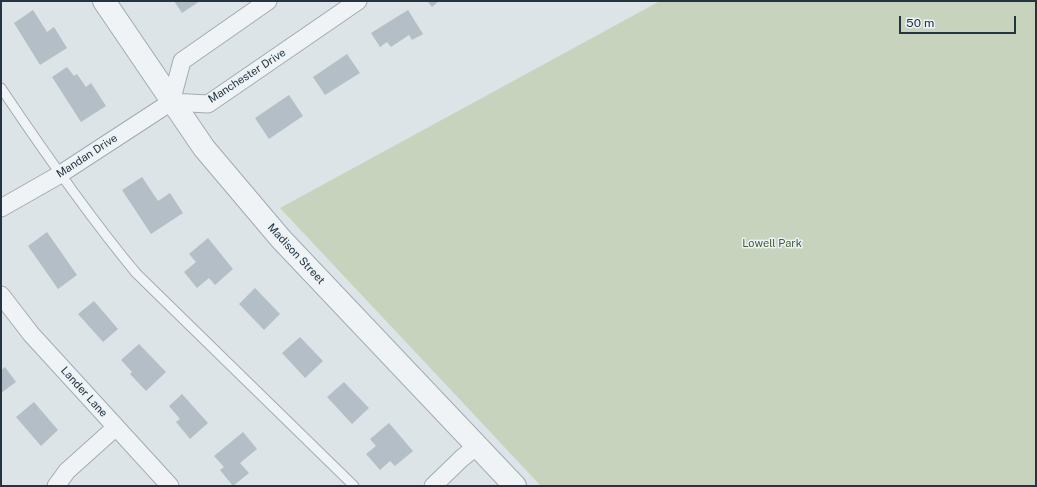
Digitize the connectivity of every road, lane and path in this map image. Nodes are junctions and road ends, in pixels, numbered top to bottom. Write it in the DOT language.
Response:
graph roads {
  1 [pos="104,1"];
  2 [pos="268,1"];
  3 [pos="358,1"];
  4 [pos="1,88"];
  5 [pos="171,102"];
  6 [pos="59,175"];
  7 [pos="1,208"];
  8 [pos="1,295"];
  9 [pos="116,427"];
  10 [pos="477,446"];
  11 [pos="56,486"];
  12 [pos="170,486"];
  13 [pos="354,486"];
  14 [pos="433,486"];
  15 [pos="515,486"];
  1 -- 5 [label="street, Madison Street"];
  2 -- 5 [label="street"];
  3 -- 5 [label="street, Manchester Drive"];
  4 -- 6 [label="lane"];
  5 -- 6 [label="street, Mandan Drive"];
  5 -- 10 [label="street, Madison Street"];
  6 -- 7 [label="street, Mandan Drive"];
  6 -- 13 [label="lane"];
  8 -- 9 [label="street, Lander Lane"];
  9 -- 11 [label="street"];
  9 -- 12 [label="street, Lander Lane"];
  10 -- 14 [label="street"];
  10 -- 15 [label="street, Madison Street"];
}
